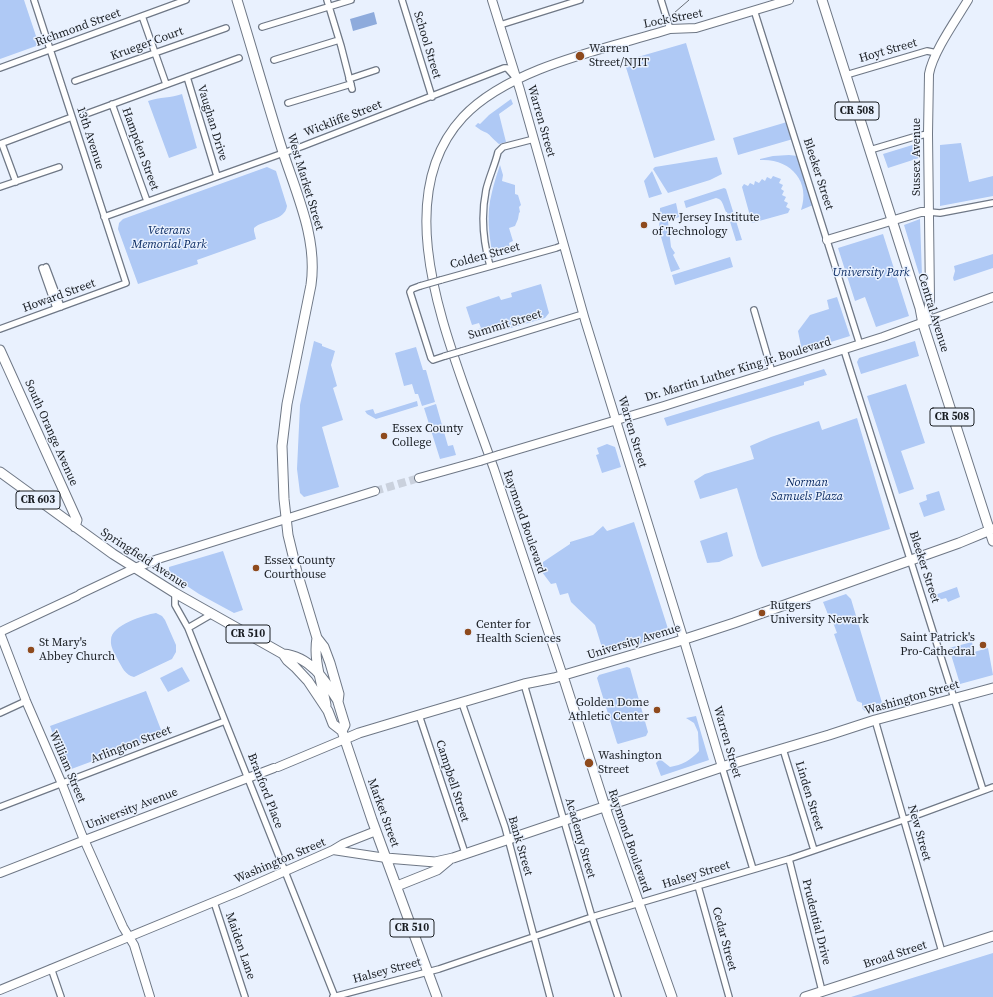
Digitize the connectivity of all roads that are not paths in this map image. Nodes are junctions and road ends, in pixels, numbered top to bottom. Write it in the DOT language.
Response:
graph roads {
  1 [pos="34,0"];
  2 [pos="186,0"];
  3 [pos="237,0"];
  4 [pos="327,0"];
  5 [pos="351,0"];
  6 [pos="402,0"];
  7 [pos="492,0"];
  8 [pos="580,0"];
  9 [pos="661,0"];
  10 [pos="789,0"];
  11 [pos="822,0"];
  12 [pos="968,0"];
  13 [pos="329,7"];
  14 [pos="754,10"];
  15 [pos="142,16"];
  16 [pos="500,25"];
  17 [pos="262,27"];
  18 [pos="226,28"];
  19 [pos="670,29"];
  20 [pos="340,40"];
  21 [pos="50,50"];
  22 [pos="155,53"];
  23 [pos="936,53"];
  24 [pos="239,58"];
  25 [pos="274,60"];
  26 [pos="0,68"];
  27 [pos="376,70"];
  28 [pos="846,75"];
  29 [pos="187,77"];
  30 [pos="516,79"];
  31 [pos="75,81"];
  32 [pos="166,84"];
  33 [pos="350,84"];
  34 [pos="432,96"];
  35 [pos="288,103"];
  36 [pos="112,104"];
  37 [pos="86,114"];
  38 [pos="72,118"];
  39 [pos="928,134"];
  40 [pos="534,139"];
  41 [pos="1,144"];
  42 [pos="870,150"];
  43 [pos="283,152"];
  44 [pos="59,167"];
  45 [pos="216,176"];
  46 [pos="16,182"];
  47 [pos="0,187"];
  48 [pos="148,201"];
  49 [pos="993,203"];
  50 [pos="929,212"];
  51 [pos="104,217"];
  52 [pos="892,221"];
  53 [pos="828,240"];
  54 [pos="564,245"];
  55 [pos="490,266"];
  56 [pos="44,268"];
  57 [pos="126,283"];
  58 [pos="993,297"];
  59 [pos="58,308"];
  60 [pos="754,310"];
  61 [pos="583,314"];
  62 [pos="923,324"];
  63 [pos="0,329"];
  64 [pos="860,345"];
  65 [pos="0,350"];
  66 [pos="844,350"];
  67 [pos="433,360"];
  68 [pos="772,372"];
  69 [pos="616,420"];
  70 [pos="0,472"];
  71 [pos="419,478"];
  72 [pos="375,491"];
  73 [pos="286,518"];
  74 [pos="75,527"];
  75 [pos="991,530"];
  76 [pos="993,541"];
  77 [pos="910,560"];
  78 [pos="135,568"];
  79 [pos="175,593"];
  80 [pos="212,614"];
  81 [pos="188,628"];
  82 [pos="0,632"];
  83 [pos="317,638"];
  84 [pos="684,640"];
  85 [pos="283,654"];
  86 [pos="319,674"];
  87 [pos="563,676"];
  88 [pos="524,684"];
  89 [pos="993,688"];
  90 [pos="954,698"];
  91 [pos="26,701"];
  92 [pos="338,702"];
  93 [pos="462,703"];
  94 [pos="328,710"];
  95 [pos="0,713"];
  96 [pos="419,715"];
  97 [pos="875,720"];
  98 [pos="226,721"];
  99 [pos="344,735"];
  100 [pos="783,749"];
  101 [pos="722,767"];
  102 [pos="248,778"];
  103 [pos="62,784"];
  104 [pos="993,787"];
  105 [pos="983,790"];
  106 [pos="0,807"];
  107 [pos="605,807"];
  108 [pos="904,820"];
  109 [pos="564,821"];
  110 [pos="376,831"];
  111 [pos="508,839"];
  112 [pos="85,840"];
  113 [pos="333,850"];
  114 [pos="814,850"];
  115 [pos="465,853"];
  116 [pos="386,858"];
  117 [pos="453,858"];
  118 [pos="789,859"];
  119 [pos="753,869"];
  120 [pos="285,872"];
  121 [pos="0,874"];
  122 [pos="397,886"];
  123 [pos="698,886"];
  124 [pos="214,902"];
  125 [pos="638,904"];
  126 [pos="592,917"];
  127 [pos="129,936"];
  128 [pos="993,936"];
  129 [pos="534,937"];
  130 [pos="942,952"];
  131 [pos="51,968"];
  132 [pos="428,972"];
  133 [pos="0,990"];
  134 [pos="822,991"];
  135 [pos="61,997"];
  136 [pos="150,997"];
  137 [pos="245,997"];
  138 [pos="334,997"];
  139 [pos="437,997"];
  140 [pos="550,997"];
  141 [pos="618,997"];
  142 [pos="672,997"];
  143 [pos="729,997"];
  144 [pos="805,997"];
  1 -- 21 [label="street, 13th Avenue"];
  2 -- 15 [label="street, Richmond Street"];
  3 -- 43 [label="main road, West Market Street"];
  4 -- 13 [label="street"];
  5 -- 13 [label="street"];
  6 -- 34 [label="street, School Street"];
  7 -- 16 [label="main road, Warren Street"];
  8 -- 16 [label="street"];
  9 -- 19 [label="street"];
  10 -- 14 [label="main road, Lock Street"];
  11 -- 28 [label="main road, Central Avenue / CR 508"];
  12 -- 23 [label="main road, Sussex Avenue"];
  13 -- 17 [label="street"];
  13 -- 20 [label="street"];
  14 -- 19 [label="main road, Lock Street"];
  14 -- 53 [label="street, Bleeker Street"];
  15 -- 21 [label="street, Richmond Street"];
  15 -- 22 [label="street"];
  16 -- 30 [label="main road, Warren Street"];
  18 -- 22 [label="street, Krueger Court"];
  19 -- 30 [label="main road, Lock Street"];
  20 -- 25 [label="street"];
  20 -- 33 [label="street"];
  21 -- 26 [label="street, Richmond Street"];
  21 -- 38 [label="street, 13th Avenue"];
  22 -- 31 [label="street, Krueger Court"];
  22 -- 32 [label="street"];
  23 -- 28 [label="street, Hoyt Street"];
  23 -- 39 [label="main road, Sussex Avenue"];
  24 -- 29 [label="street, Vaughan Drive"];
  27 -- 33 [label="street"];
  28 -- 42 [label="main road, Central Avenue / CR 508"];
  29 -- 32 [label="street, Vaughan Drive"];
  29 -- 45 [label="street, Vaughan Drive"];
  30 -- 34 [label="street, Wickliffe Street"];
  30 -- 40 [label="main road, Warren Street"];
  30 -- 87 [label="main road, Raymond Boulevard"];
  32 -- 36 [label="street, Vaughan Drive"];
  33 -- 35 [label="street"];
  34 -- 43 [label="street, Wickliffe Street"];
  36 -- 37 [label="street, Vaughan Drive"];
  36 -- 48 [label="street, Hampden Street"];
  38 -- 41 [label="street"];
  38 -- 51 [label="street, 13th Avenue"];
  39 -- 42 [label="street"];
  39 -- 50 [label="main road, Sussex Avenue"];
  40 -- 54 [label="main road, Warren Street"];
  40 -- 55 [label="street"];
  41 -- 46 [label="street"];
  42 -- 52 [label="main road, Central Avenue / CR 508"];
  43 -- 45 [label="street, Wickliffe Street"];
  43 -- 73 [label="main road, West Market Street"];
  44 -- 46 [label="street"];
  45 -- 48 [label="street, Wickliffe Street"];
  46 -- 47 [label="street"];
  48 -- 51 [label="street, Wickliffe Street"];
  49 -- 50 [label="street"];
  50 -- 52 [label="main road"];
  50 -- 62 [label="main road, Sussex Avenue"];
  51 -- 57 [label="street, 13th Avenue"];
  52 -- 53 [label="main road"];
  52 -- 62 [label="main road, Central Avenue / CR 508"];
  53 -- 64 [label="street, Bleeker Street"];
  54 -- 55 [label="street, Colden Street"];
  54 -- 61 [label="main road, Warren Street"];
  55 -- 67 [label="street, Colden Street, bridge"];
  56 -- 59 [label="street"];
  57 -- 59 [label="street, Howard Street"];
  58 -- 62 [label="main road, Dr. Martin Luther King Jr. Boulevard"];
  59 -- 63 [label="street, Howard Street"];
  60 -- 68 [label="street"];
  61 -- 67 [label="street, Summit Street, bridge"];
  61 -- 69 [label="main road, Warren Street"];
  62 -- 64 [label="main road, Dr. Martin Luther King Jr. Boulevard"];
  62 -- 75 [label="main road, Central Avenue / CR 508"];
  64 -- 66 [label="main road, Dr. Martin Luther King Jr. Boulevard"];
  65 -- 74 [label="main road, South Orange Avenue"];
  66 -- 68 [label="main road, Dr. Martin Luther King Jr. Boulevard"];
  66 -- 77 [label="street, Bleeker Street"];
  68 -- 69 [label="main road, Dr. Martin Luther King Jr. Boulevard"];
  69 -- 71 [label="main road, Dr. Martin Luther King Jr. Boulevard, bridge"];
  69 -- 84 [label="main road, Warren Street"];
  70 -- 74 [label="main road, Springfield Avenue / CR 603"];
  72 -- 73 [label="main road"];
  73 -- 78 [label="main road"];
  73 -- 83 [label="main road, Market Street"];
  74 -- 78 [label="main road, Springfield Avenue / CR 510"];
  75 -- 76 [label="main road, Central Avenue / CR 508"];
  75 -- 77 [label="main road, University Avenue"];
  77 -- 84 [label="main road, University Avenue"];
  77 -- 90 [label="street, Bleeker Street"];
  78 -- 79 [label="main road, Springfield Avenue / CR 510"];
  78 -- 82 [label="main road"];
  79 -- 80 [label="main road, Springfield Avenue / CR 510"];
  79 -- 81 [label="street, Branford Place"];
  80 -- 81 [label="street"];
  80 -- 85 [label="main road, Springfield Avenue / CR 510"];
  81 -- 98 [label="street, Branford Place"];
  82 -- 91 [label="main road, William Street"];
  83 -- 86 [label="main road, Market Street"];
  83 -- 92 [label="main road, Market Street"];
  84 -- 87 [label="main road, University Avenue"];
  84 -- 101 [label="main road, Warren Street"];
  85 -- 86 [label="main road, Springfield Avenue / CR 510"];
  85 -- 94 [label="main road, Springfield Avenue / CR 510"];
  86 -- 92 [label="main road"];
  86 -- 94 [label="main road, Market Street"];
  87 -- 88 [label="main road, University Avenue"];
  87 -- 107 [label="main road, Raymond Boulevard"];
  88 -- 93 [label="main road, University Avenue"];
  88 -- 109 [label="street, Academy Street"];
  89 -- 90 [label="main road, Washington Street"];
  90 -- 97 [label="main road, Washington Street"];
  90 -- 105 [label="street, Bleeker Street"];
  91 -- 95 [label="street"];
  91 -- 103 [label="main road, William Street"];
  92 -- 99 [label="main road, Market Street"];
  93 -- 96 [label="main road, University Avenue"];
  93 -- 111 [label="street, Bank Street"];
  94 -- 99 [label="main road, Springfield Avenue / CR 510"];
  96 -- 99 [label="main road, University Avenue"];
  96 -- 115 [label="street, Campbell Street"];
  97 -- 100 [label="main road, Washington Street"];
  97 -- 108 [label="street, New Street"];
  98 -- 102 [label="street, Branford Place"];
  98 -- 103 [label="street, Arlington Street"];
  99 -- 102 [label="main road, University Avenue"];
  99 -- 110 [label="main road, Market Street / CR 510"];
  100 -- 101 [label="main road, Washington Street"];
  100 -- 114 [label="street, Linden Street"];
  101 -- 107 [label="main road, Washington Street"];
  101 -- 119 [label="street, Warren Street"];
  102 -- 112 [label="main road, University Avenue"];
  102 -- 120 [label="street, Branford Place"];
  103 -- 106 [label="street, Arlington Street"];
  103 -- 112 [label="main road, William Street"];
  104 -- 105 [label="street, Halsey Street"];
  105 -- 108 [label="street, Halsey Street"];
  107 -- 109 [label="main road, Washington Street"];
  107 -- 125 [label="main road, Raymond Boulevard"];
  108 -- 114 [label="street, Halsey Street"];
  108 -- 130 [label="street, New Street"];
  109 -- 111 [label="main road, Washington Street"];
  109 -- 126 [label="street, Academy Street"];
  110 -- 113 [label="main road"];
  110 -- 116 [label="main road, Market Street / CR 510"];
  111 -- 115 [label="main road, Washington Street"];
  111 -- 129 [label="street, Bank Street"];
  112 -- 121 [label="main road, University Avenue"];
  112 -- 127 [label="main road, William Street"];
  113 -- 116 [label="main road, Washington Street"];
  113 -- 120 [label="main road, Washington Street"];
  114 -- 118 [label="street, Halsey Street"];
  115 -- 117 [label="main road, Washington Street"];
  116 -- 117 [label="main road, Washington Street"];
  116 -- 122 [label="main road, Market Street / CR 510"];
  117 -- 122 [label="main road"];
  118 -- 119 [label="street, Halsey Street"];
  118 -- 134 [label="street, Prudential Drive"];
  119 -- 123 [label="street, Halsey Street"];
  120 -- 124 [label="main road, Washington Street"];
  120 -- 138 [label="street, Branford Place"];
  122 -- 132 [label="main road, Market Street / CR 510"];
  123 -- 125 [label="street, Halsey Street"];
  123 -- 143 [label="street, Cedar Street"];
  124 -- 127 [label="main road, Washington Street"];
  124 -- 137 [label="street, Maiden Lane"];
  125 -- 126 [label="street, Halsey Street"];
  125 -- 142 [label="main road, Raymond Boulevard"];
  126 -- 129 [label="street, Halsey Street"];
  126 -- 141 [label="street, Academy Street"];
  127 -- 131 [label="main road, Washington Street"];
  127 -- 136 [label="main road, William Street"];
  128 -- 130 [label="main road, Broad Street"];
  129 -- 132 [label="street, Halsey Street"];
  129 -- 140 [label="street, Bank Street"];
  130 -- 134 [label="main road, Broad Street"];
  131 -- 133 [label="main road, Washington Street"];
  131 -- 135 [label="street"];
  132 -- 138 [label="street, Halsey Street"];
  132 -- 139 [label="main road, Market Street / CR 510"];
  134 -- 144 [label="main road, Broad Street"];
}
